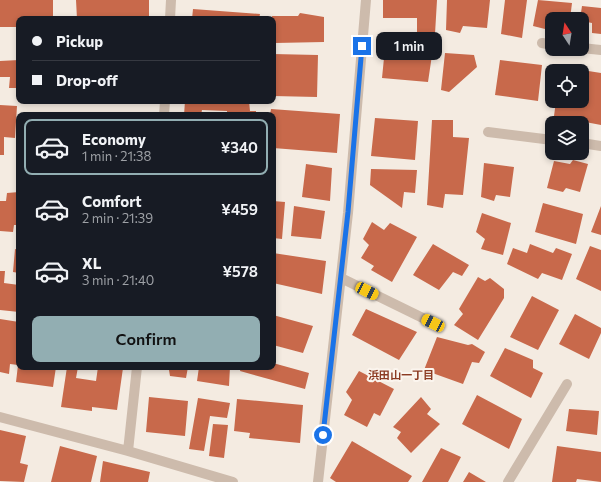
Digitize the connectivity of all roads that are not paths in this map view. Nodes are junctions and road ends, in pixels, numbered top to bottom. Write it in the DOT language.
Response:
graph roads {
  1 [pos="171,0"];
  2 [pos="366,0"];
  3 [pos="170,16"];
  4 [pos="542,43"];
  5 [pos="545,44"];
  6 [pos="589,49"];
  7 [pos="601,50"];
  8 [pos="488,132"];
  9 [pos="545,139"];
  10 [pos="589,145"];
  11 [pos="601,146"];
  12 [pos="341,278"];
  13 [pos="433,323"];
  14 [pos="137,370"];
  15 [pos="567,384"];
  16 [pos="0,417"];
  17 [pos="128,451"];
  18 [pos="233,482"];
  19 [pos="318,482"];
  20 [pos="508,482"];
  1 -- 3 [label="street"];
  2 -- 12 [label="street"];
  4 -- 5 [label="street"];
  6 -- 7 [label="street"];
  8 -- 9 [label="street"];
  10 -- 11 [label="street"];
  12 -- 13 [label="street"];
  12 -- 19 [label="street"];
  14 -- 17 [label="street"];
  15 -- 20 [label="street"];
  16 -- 17 [label="street"];
  17 -- 18 [label="street"];
}
